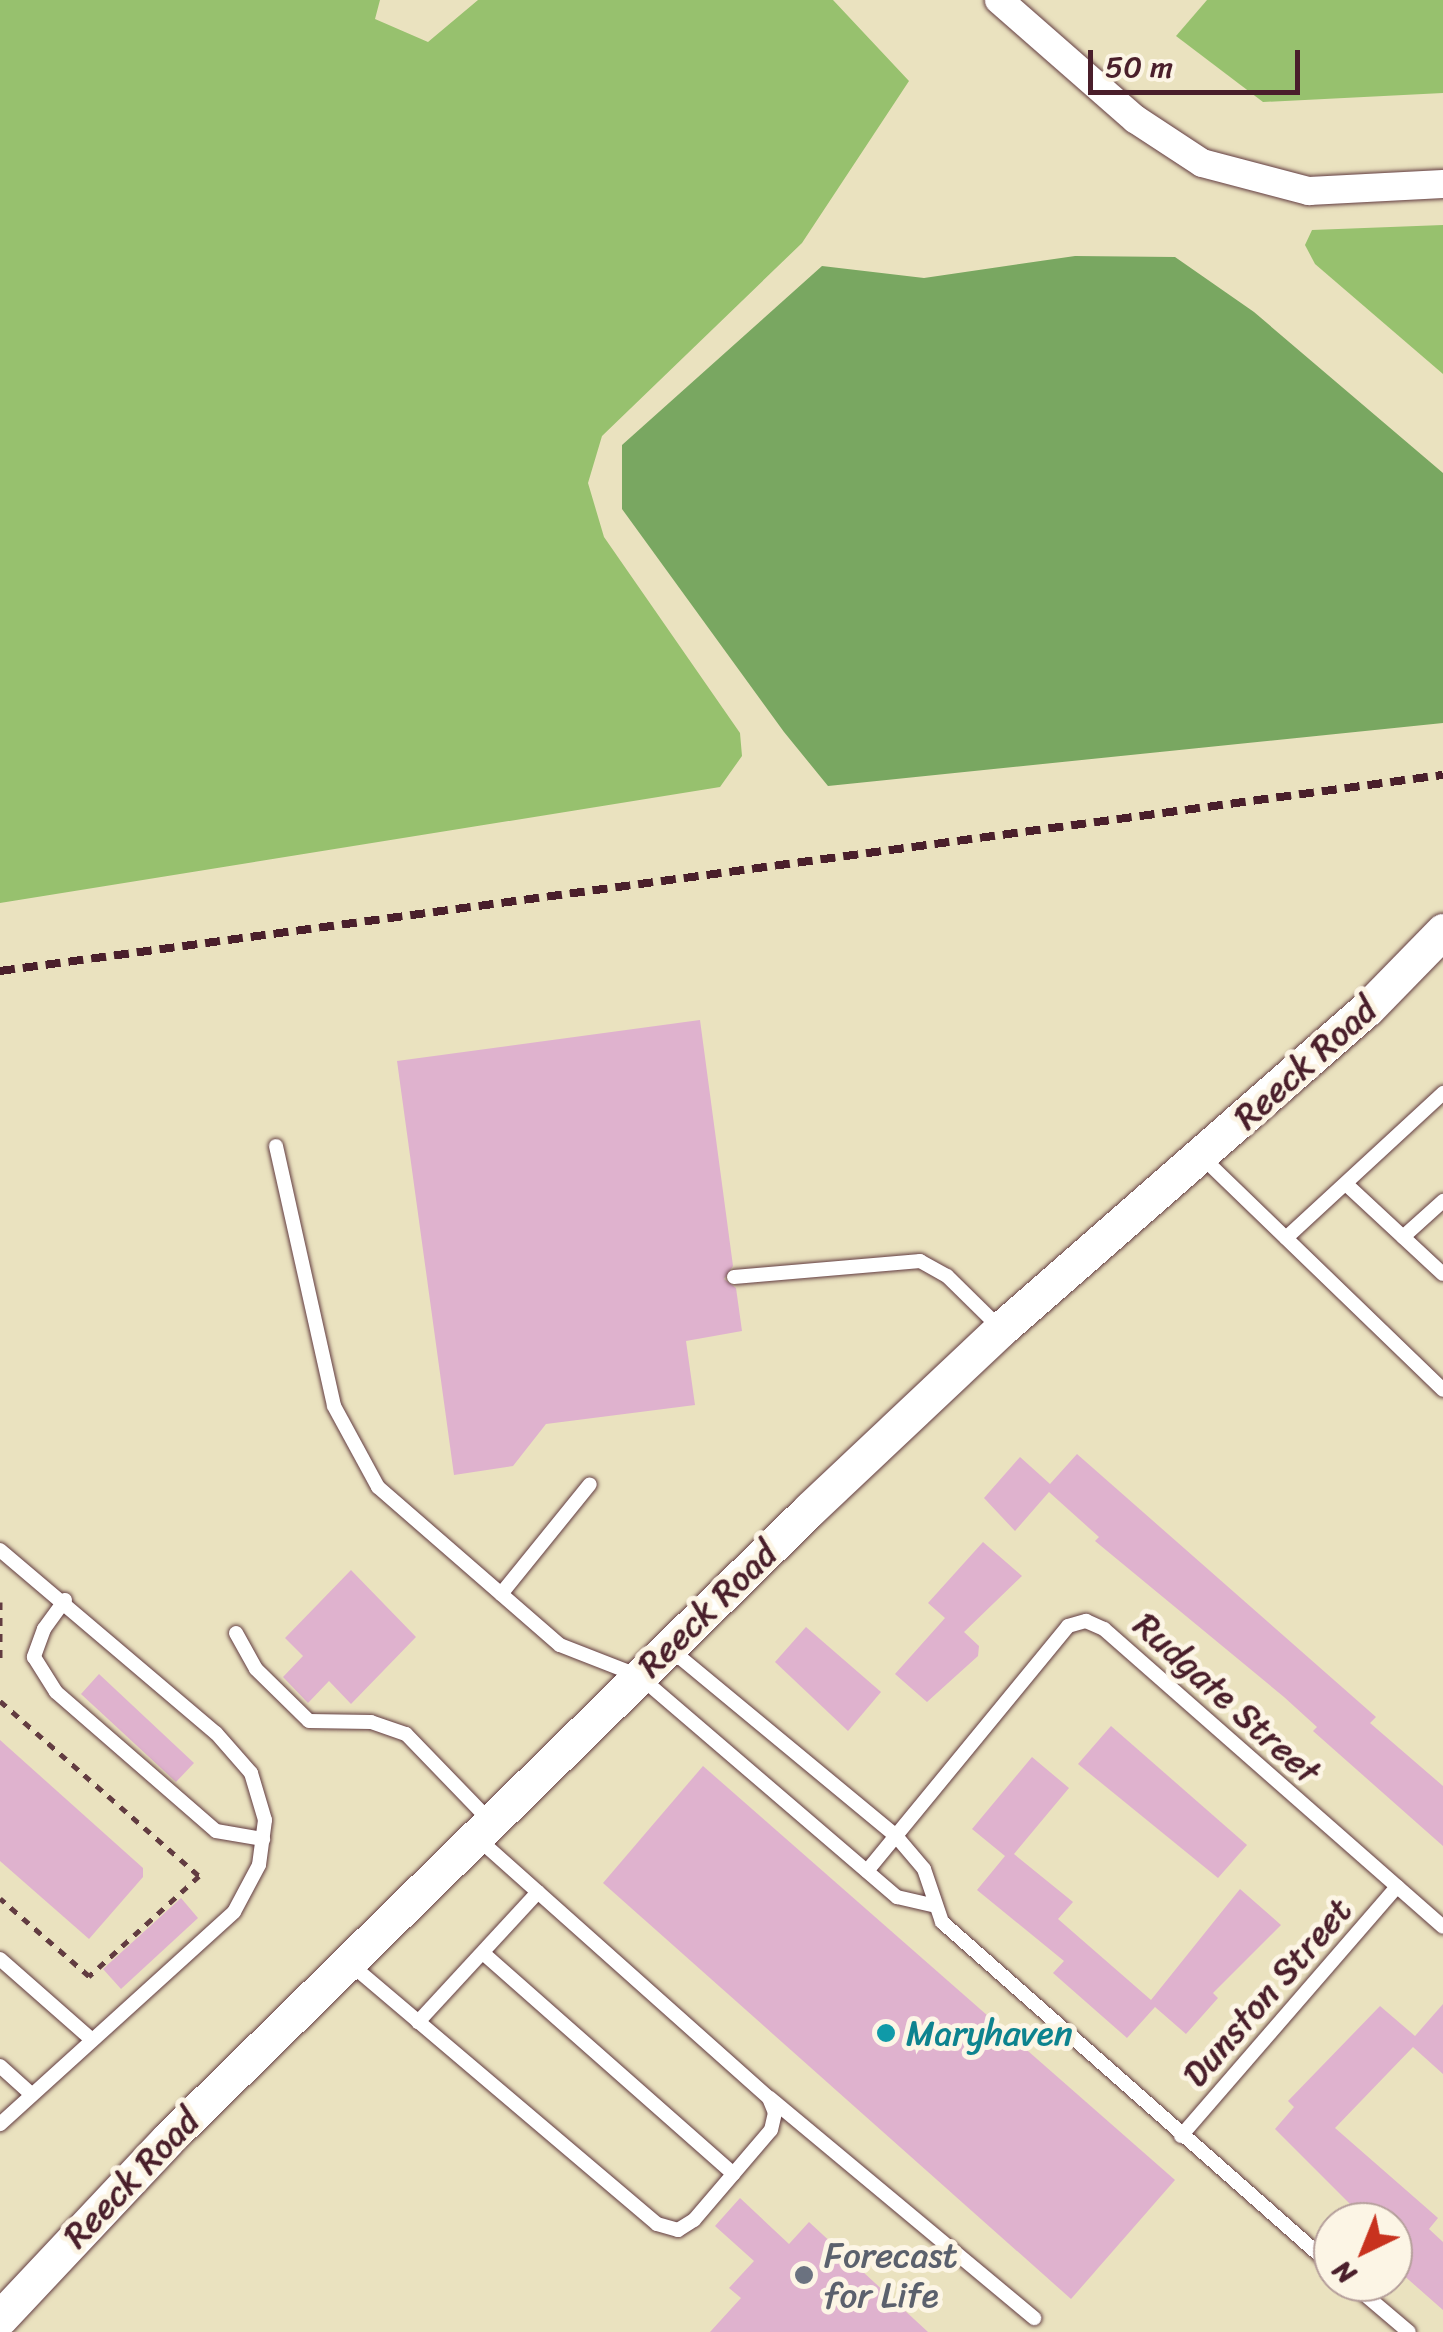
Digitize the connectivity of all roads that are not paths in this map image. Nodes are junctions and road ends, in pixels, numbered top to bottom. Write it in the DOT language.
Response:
graph roads {
  1 [pos="999,0"];
  2 [pos="1443,184"];
  3 [pos="1443,930"];
  4 [pos="1443,1093"];
  5 [pos="276,1146"];
  6 [pos="1202,1156"];
  7 [pos="1346,1184"];
  8 [pos="1443,1201"];
  9 [pos="1403,1237"];
  10 [pos="1286,1238"];
  11 [pos="1443,1274"];
  12 [pos="734,1277"];
  13 [pos="1001,1329"];
  14 [pos="1443,1390"];
  15 [pos="590,1484"];
  16 [pos="0,1550"];
  17 [pos="501,1594"];
  18 [pos="65,1600"];
  19 [pos="236,1634"];
  20 [pos="668,1647"];
  21 [pos="639,1676"];
  22 [pos="486,1831"];
  23 [pos="896,1836"];
  24 [pos="263,1838"];
  25 [pos="867,1872"];
  26 [pos="1397,1887"];
  27 [pos="538,1892"];
  28 [pos="936,1906"];
  29 [pos="1443,1927"];
  30 [pos="483,1953"];
  31 [pos="0,1959"];
  32 [pos="347,1961"];
  33 [pos="418,2022"];
  34 [pos="90,2038"];
  35 [pos="0,2066"];
  36 [pos="30,2092"];
  37 [pos="769,2098"];
  38 [pos="0,2124"];
  39 [pos="1181,2136"];
  40 [pos="734,2174"];
  41 [pos="1313,2250"];
  42 [pos="1374,2302"];
  43 [pos="0,2318"];
  44 [pos="1034,2318"];
  45 [pos="1409,2332"];
  1 -- 2 [label="street"];
  3 -- 6 [label="street, Reeck Road"];
  4 -- 7 [label="lane"];
  5 -- 17 [label="lane"];
  6 -- 10 [label="lane"];
  6 -- 13 [label="street, Reeck Road"];
  7 -- 9 [label="lane"];
  7 -- 10 [label="lane"];
  8 -- 9 [label="lane"];
  9 -- 11 [label="lane"];
  10 -- 14 [label="lane"];
  12 -- 13 [label="lane"];
  13 -- 20 [label="street, Reeck Road"];
  15 -- 17 [label="lane"];
  16 -- 18 [label="lane"];
  17 -- 21 [label="lane"];
  18 -- 24 [label="lane"];
  18 -- 24 [label="lane"];
  19 -- 22 [label="lane"];
  20 -- 21 [label="street, Reeck Road"];
  20 -- 23 [label="lane"];
  21 -- 22 [label="street, Reeck Road"];
  21 -- 25 [label="lane"];
  22 -- 27 [label="lane"];
  22 -- 32 [label="street, Reeck Road"];
  23 -- 25 [label="lane, Rudgate Street"];
  23 -- 26 [label="lane, Rudgate Street"];
  23 -- 28 [label="lane"];
  24 -- 34 [label="lane"];
  25 -- 28 [label="lane"];
  26 -- 29 [label="lane, Rudgate Street"];
  26 -- 39 [label="lane, Dunston Street"];
  27 -- 30 [label="lane"];
  27 -- 37 [label="lane"];
  28 -- 39 [label="lane"];
  30 -- 33 [label="lane"];
  30 -- 40 [label="lane"];
  31 -- 34 [label="lane"];
  32 -- 33 [label="lane"];
  32 -- 43 [label="street, Reeck Road"];
  33 -- 40 [label="lane"];
  34 -- 36 [label="lane"];
  35 -- 36 [label="lane"];
  36 -- 38 [label="lane"];
  37 -- 40 [label="lane"];
  37 -- 44 [label="lane"];
  39 -- 41 [label="lane"];
  42 -- 45 [label="lane"];
}
